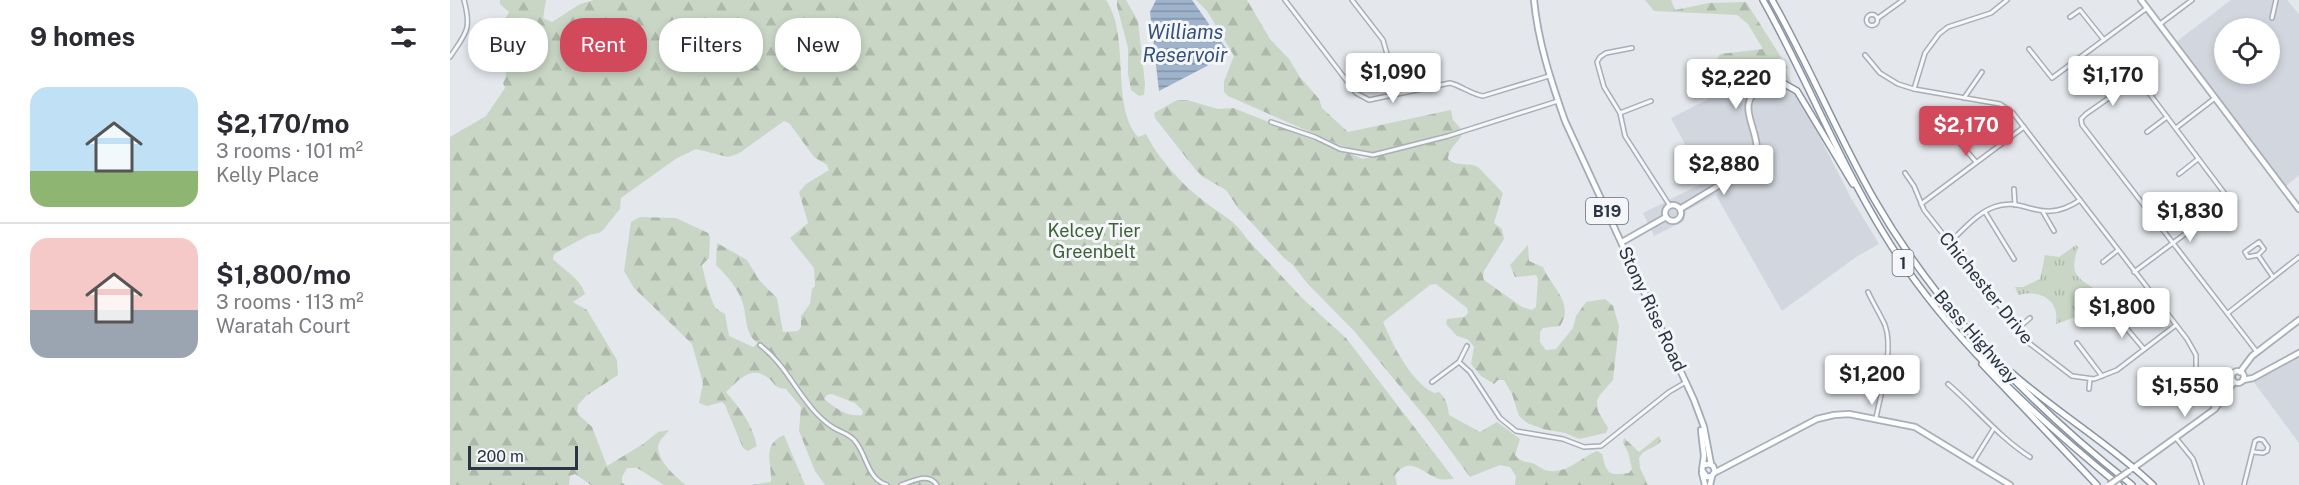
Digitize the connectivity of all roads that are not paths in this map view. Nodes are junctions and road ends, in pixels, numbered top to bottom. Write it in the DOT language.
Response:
graph roads {
  1 [pos="464,0"];
  2 [pos="1285,0"];
  3 [pos="1352,0"];
  4 [pos="1534,0"];
  5 [pos="1763,0"];
  6 [pos="1772,0"];
  7 [pos="1903,0"];
  8 [pos="2007,0"];
  9 [pos="2141,0"];
  10 [pos="2192,0"];
  11 [pos="2276,0"];
  12 [pos="2147,8"];
  13 [pos="2070,17"];
  14 [pos="1878,18"];
  15 [pos="2272,18"];
  16 [pos="2160,24"];
  17 [pos="2104,40"];
  18 [pos="1632,48"];
  19 [pos="2029,49"];
  20 [pos="1865,55"];
  21 [pos="450,57"];
  22 [pos="1982,72"];
  23 [pos="1549,76"];
  24 [pos="1764,85"];
  25 [pos="1914,89"];
  26 [pos="1398,93"];
  27 [pos="1964,98"];
  28 [pos="2215,98"];
  29 [pos="1558,101"];
  30 [pos="1651,101"];
  31 [pos="1620,113"];
  32 [pos="2167,117"];
  33 [pos="1271,122"];
  34 [pos="2024,127"];
  35 [pos="2176,129"];
  36 [pos="2147,132"];
  37 [pos="1960,143"];
  38 [pos="1757,153"];
  39 [pos="2198,159"];
  40 [pos="1976,162"];
  41 [pos="1754,164"];
  42 [pos="1905,173"];
  43 [pos="2179,174"];
  44 [pos="2014,189"];
  45 [pos="2080,200"];
  46 [pos="1866,203"];
  47 [pos="1921,204"];
  48 [pos="2015,205"];
  49 [pos="1670,206"];
  50 [pos="1680,209"];
  51 [pos="2299,209"];
  52 [pos="1985,212"];
  53 [pos="2043,212"];
  54 [pos="1666,217"];
  55 [pos="2054,231"];
  56 [pos="1622,242"];
  57 [pos="2173,242"];
  58 [pos="1949,243"];
  59 [pos="2118,250"];
  60 [pos="2258,255"];
  61 [pos="2299,257"];
  62 [pos="2014,259"];
  63 [pos="2103,262"];
  64 [pos="2134,272"];
  65 [pos="2273,277"];
  66 [pos="1868,292"];
  67 [pos="2228,313"];
  68 [pos="2116,316"];
  69 [pos="2031,318"];
  70 [pos="2299,320"];
  71 [pos="1950,324"];
  72 [pos="2176,325"];
  73 [pos="2017,328"];
  74 [pos="2077,343"];
  75 [pos="760,345"];
  76 [pos="1467,346"];
  77 [pos="1981,346"];
  78 [pos="2144,349"];
  79 [pos="2257,352"];
  80 [pos="2299,353"];
  81 [pos="1460,362"];
  82 [pos="1887,366"];
  83 [pos="1907,370"];
  84 [pos="1854,371"];
  85 [pos="2240,372"];
  86 [pos="2102,376"];
  87 [pos="1884,378"];
  88 [pos="2090,379"];
  89 [pos="2243,380"];
  90 [pos="1432,382"];
  91 [pos="1686,382"];
  92 [pos="2234,382"];
  93 [pos="1948,384"];
  94 [pos="2089,389"];
  95 [pos="2215,410"];
  96 [pos="1700,415"];
  97 [pos="1876,418"];
  98 [pos="1995,428"];
  99 [pos="2176,438"];
  100 [pos="2254,452"];
  101 [pos="2030,457"];
  102 [pos="2144,460"];
  103 [pos="1973,462"];
  104 [pos="1704,465"];
  105 [pos="1712,465"];
  106 [pos="1728,465"];
  107 [pos="2135,467"];
  108 [pos="1702,473"];
  109 [pos="1713,474"];
  110 [pos="2143,476"];
  111 [pos="887,485"];
  112 [pos="901,485"];
  113 [pos="937,485"];
  114 [pos="1707,485"];
  115 [pos="2010,485"];
  116 [pos="2095,485"];
  117 [pos="2109,485"];
  118 [pos="2119,485"];
  119 [pos="2132,485"];
  120 [pos="2153,485"];
  121 [pos="2202,485"];
  122 [pos="2244,485"];
  1 -- 21 [label="street"];
  2 -- 26 [label="street"];
  3 -- 26 [label="street"];
  4 -- 23 [label="main road, Stony Rise Road / B19"];
  5 -- 46 [label="highway, Bass Highway / 1"];
  6 -- 77 [label="highway, Bass Highway / 1"];
  7 -- 14 [label="street"];
  8 -- 25 [label="street"];
  9 -- 12 [label="main road"];
  10 -- 16 [label="street"];
  11 -- 15 [label="street"];
  12 -- 16 [label="main road"];
  12 -- 17 [label="street"];
  13 -- 17 [label="street"];
  16 -- 28 [label="main road"];
  17 -- 19 [label="street"];
  18 -- 31 [label="street"];
  20 -- 25 [label="street"];
  22 -- 27 [label="street"];
  23 -- 26 [label="street"];
  23 -- 29 [label="main road, Stony Rise Road / B19"];
  24 -- 38 [label="main road"];
  24 -- 46 [label="highway"];
  25 -- 27 [label="street"];
  27 -- 34 [label="street"];
  28 -- 35 [label="street"];
  28 -- 51 [label="main road"];
  29 -- 33 [label="street"];
  29 -- 56 [label="main road, Stony Rise Road / B19"];
  30 -- 31 [label="street"];
  31 -- 49 [label="street"];
  32 -- 35 [label="street"];
  32 -- 36 [label="street"];
  32 -- 57 [label="street"];
  34 -- 40 [label="street"];
  34 -- 45 [label="street"];
  35 -- 39 [label="street"];
  37 -- 40 [label="street"];
  38 -- 41 [label="main road"];
  38 -- 41 [label="main road"];
  39 -- 43 [label="street"];
  39 -- 57 [label="street"];
  40 -- 47 [label="street"];
  41 -- 50 [label="main road"];
  42 -- 47 [label="street, Chichester Drive"];
  44 -- 48 [label="street"];
  45 -- 53 [label="street"];
  45 -- 59 [label="street"];
  46 -- 71 [label="highway, Bass Highway / 1"];
  47 -- 58 [label="street, Chichester Drive"];
  48 -- 52 [label="street"];
  48 -- 53 [label="street"];
  49 -- 50 [label="main road"];
  49 -- 54 [label="main road"];
  50 -- 54 [label="main road"];
  52 -- 58 [label="street"];
  52 -- 62 [label="street"];
  53 -- 55 [label="street"];
  54 -- 56 [label="main road"];
  56 -- 91 [label="main road, Stony Rise Road / B19"];
  57 -- 64 [label="street"];
  57 -- 67 [label="street"];
  58 -- 73 [label="street, Chichester Drive"];
  59 -- 63 [label="street"];
  59 -- 64 [label="street"];
  60 -- 60 [label="street"];
  60 -- 65 [label="street"];
  61 -- 65 [label="street"];
  64 -- 72 [label="street"];
  65 -- 67 [label="street"];
  66 -- 82 [label="street"];
  67 -- 79 [label="street"];
  68 -- 78 [label="street"];
  69 -- 73 [label="street"];
  70 -- 79 [label="main road"];
  71 -- 116 [label="highway"];
  71 -- 118 [label="highway, Bass Highway / 1"];
  72 -- 78 [label="street"];
  72 -- 95 [label="street"];
  73 -- 88 [label="street, Chichester Drive"];
  74 -- 86 [label="street"];
  75 -- 111 [label="street"];
  76 -- 81 [label="street"];
  77 -- 107 [label="highway"];
  77 -- 119 [label="highway, Bass Highway / 1"];
  78 -- 86 [label="street"];
  79 -- 85 [label="main road"];
  80 -- 89 [label="main road"];
  81 -- 90 [label="street"];
  81 -- 91 [label="street"];
  82 -- 83 [label="street"];
  82 -- 87 [label="street"];
  84 -- 87 [label="street"];
  85 -- 89 [label="main road"];
  85 -- 92 [label="main road"];
  86 -- 88 [label="street"];
  87 -- 97 [label="street"];
  88 -- 94 [label="street"];
  89 -- 92 [label="main road"];
  91 -- 96 [label="main road, Stony Rise Road / B19"];
  92 -- 95 [label="main road"];
  93 -- 98 [label="street"];
  95 -- 99 [label="main road"];
  96 -- 104 [label="main road, Stony Rise Road / B19"];
  96 -- 105 [label="main road, Stony Rise Road / B19"];
  97 -- 103 [label="main road"];
  97 -- 106 [label="main road"];
  98 -- 101 [label="street"];
  98 -- 103 [label="street"];
  99 -- 102 [label="main road"];
  99 -- 121 [label="street"];
  100 -- 100 [label="street"];
  100 -- 122 [label="street"];
  102 -- 107 [label="main road"];
  102 -- 110 [label="main road"];
  103 -- 115 [label="main road"];
  104 -- 105 [label="main road"];
  104 -- 108 [label="main road, B19"];
  105 -- 106 [label="main road"];
  105 -- 109 [label="main road, B19"];
  106 -- 109 [label="main road"];
  107 -- 110 [label="highway"];
  107 -- 117 [label="main road, bridge"];
  108 -- 109 [label="main road"];
  108 -- 114 [label="main road, B19"];
  109 -- 114 [label="main road, B19"];
  110 -- 120 [label="highway"];
  112 -- 113 [label="street"];
}
